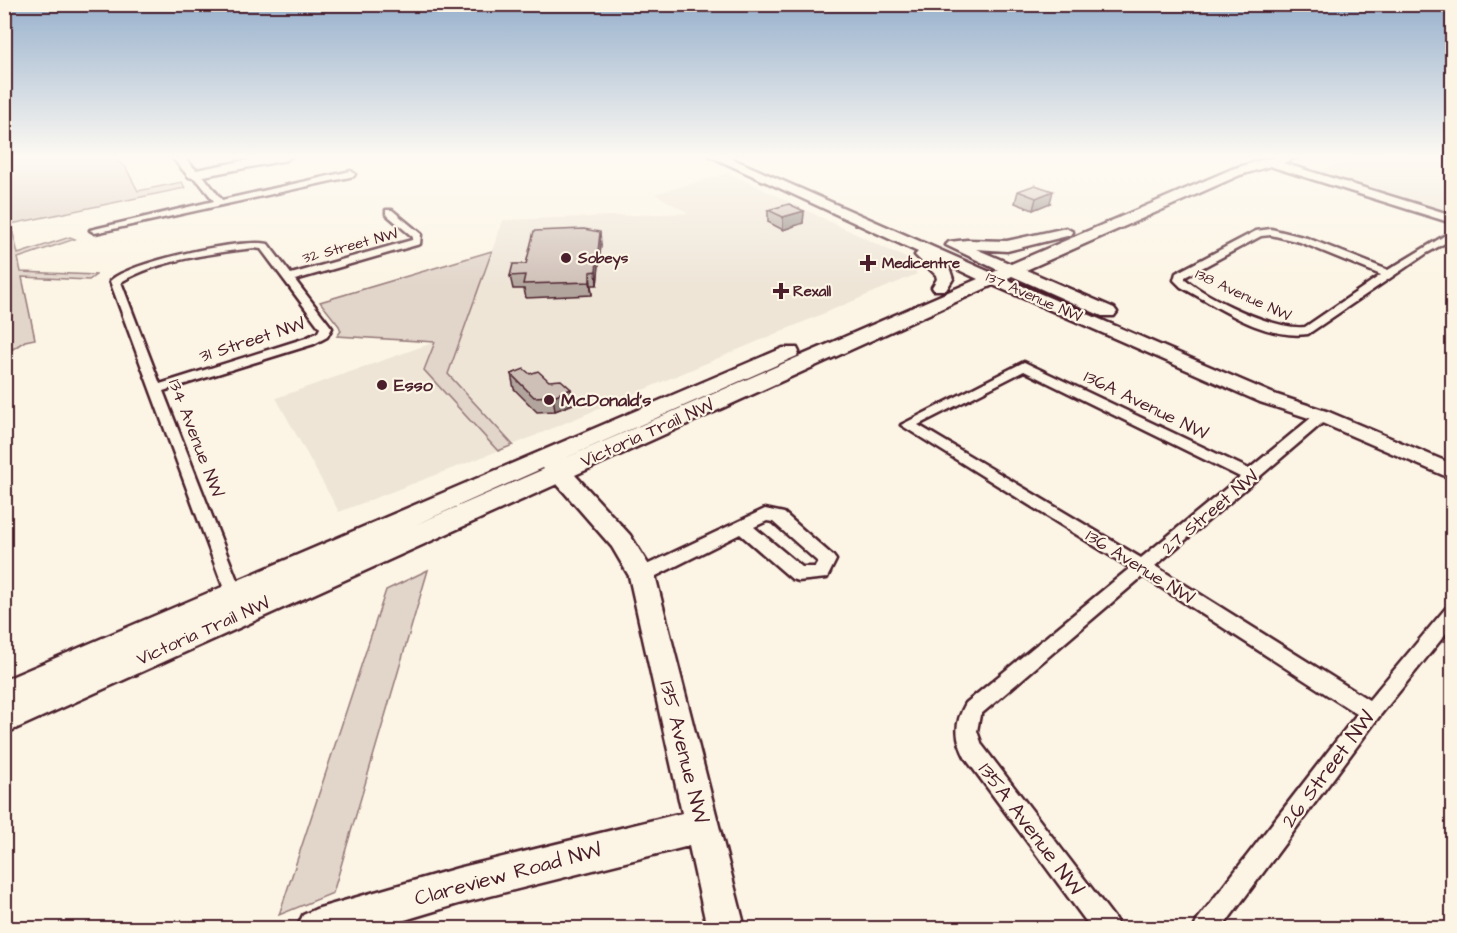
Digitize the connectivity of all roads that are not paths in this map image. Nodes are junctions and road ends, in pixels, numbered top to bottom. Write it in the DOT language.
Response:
graph roads {
  1 [pos="204,200"];
  2 [pos="217,200"];
  3 [pos="231,200"];
  4 [pos="816,200"];
  5 [pos="847,200"];
  6 [pos="1143,200"];
  7 [pos="1170,200"];
  8 [pos="1390,200"];
  9 [pos="219,202"];
  10 [pos="822,202"];
  11 [pos="208,205"];
  12 [pos="390,212"];
  13 [pos="1452,219"];
  14 [pos="95,230"];
  15 [pos="1066,232"];
  16 [pos="1452,235"];
  17 [pos="901,238"];
  18 [pos="943,239"];
  19 [pos="1059,248"];
  20 [pos="992,270"];
  21 [pos="1388,274"];
  22 [pos="289,278"];
  23 [pos="940,287"];
  24 [pos="922,310"];
  25 [pos="1107,312"];
  26 [pos="1069,313"];
  27 [pos="1024,366"];
  28 [pos="157,389"];
  29 [pos="1322,416"];
  30 [pos="553,465"];
  31 [pos="1452,472"];
  32 [pos="1252,477"];
  33 [pos="743,527"];
  34 [pos="1144,568"];
  35 [pos="642,575"];
  36 [pos="238,604"];
  37 [pos="1452,614"];
  38 [pos="4,694"];
  39 [pos="1371,712"];
  40 [pos="4,720"];
  41 [pos="965,726"];
  42 [pos="702,825"];
  43 [pos="315,928"];
  44 [pos="726,928"];
  45 [pos="1106,928"];
  46 [pos="1207,928"];
  1 -- 11 [label="street"];
  2 -- 9 [label="street"];
  3 -- 9 [label="street"];
  4 -- 10 [label="main road, 137 Avenue NW"];
  5 -- 20 [label="main road, 137 Avenue NW"];
  6 -- 15 [label="main road, Victoria Trail NW"];
  7 -- 19 [label="main road, Victoria Trail NW"];
  8 -- 13 [label="main road"];
  9 -- 11 [label="street"];
  10 -- 17 [label="main road, 137 Avenue NW"];
  10 -- 20 [label="main road"];
  11 -- 14 [label="street"];
  12 -- 22 [label="street, 32 Street NW"];
  15 -- 18 [label="main road"];
  15 -- 20 [label="main road, Victoria Trail NW"];
  16 -- 21 [label="street"];
  17 -- 20 [label="main road, 137 Avenue NW"];
  17 -- 23 [label="main road"];
  19 -- 20 [label="main road, Victoria Trail NW"];
  19 -- 25 [label="main road"];
  20 -- 23 [label="main road, Victoria Trail NW"];
  20 -- 24 [label="main road, Victoria Trail NW"];
  20 -- 25 [label="main road, 137 Avenue NW"];
  20 -- 26 [label="main road, 137 Avenue NW"];
  21 -- 21 [label="street, 138 Avenue NW"];
  22 -- 28 [label="street, 31 Street NW"];
  22 -- 28 [label="street, 134 Avenue NW"];
  23 -- 30 [label="main road, Victoria Trail NW"];
  24 -- 26 [label="main road"];
  24 -- 30 [label="main road, Victoria Trail NW"];
  25 -- 29 [label="main road, 137 Avenue NW"];
  26 -- 29 [label="main road, 137 Avenue NW"];
  27 -- 32 [label="street, 136A Avenue NW"];
  27 -- 34 [label="street, 136 Avenue NW"];
  28 -- 36 [label="street, 134 Avenue NW"];
  29 -- 31 [label="main road, 137 Avenue NW"];
  29 -- 32 [label="street, 27 Street NW"];
  30 -- 35 [label="main road, 135 Avenue NW"];
  30 -- 36 [label="main road, Victoria Trail NW"];
  32 -- 34 [label="street, 27 Street NW"];
  33 -- 33 [label="street"];
  33 -- 35 [label="street"];
  34 -- 39 [label="street, 136 Avenue NW"];
  34 -- 41 [label="street, 27 Street NW"];
  35 -- 42 [label="main road, 135 Avenue NW"];
  36 -- 38 [label="main road, Victoria Trail NW"];
  36 -- 40 [label="main road, Victoria Trail NW"];
  37 -- 39 [label="street, 26 Street NW"];
  39 -- 46 [label="street, 26 Street NW"];
  41 -- 45 [label="street, 135A Avenue NW"];
  42 -- 43 [label="main road, Clareview Road NW"];
  42 -- 44 [label="main road, 135 Avenue NW"];
}
